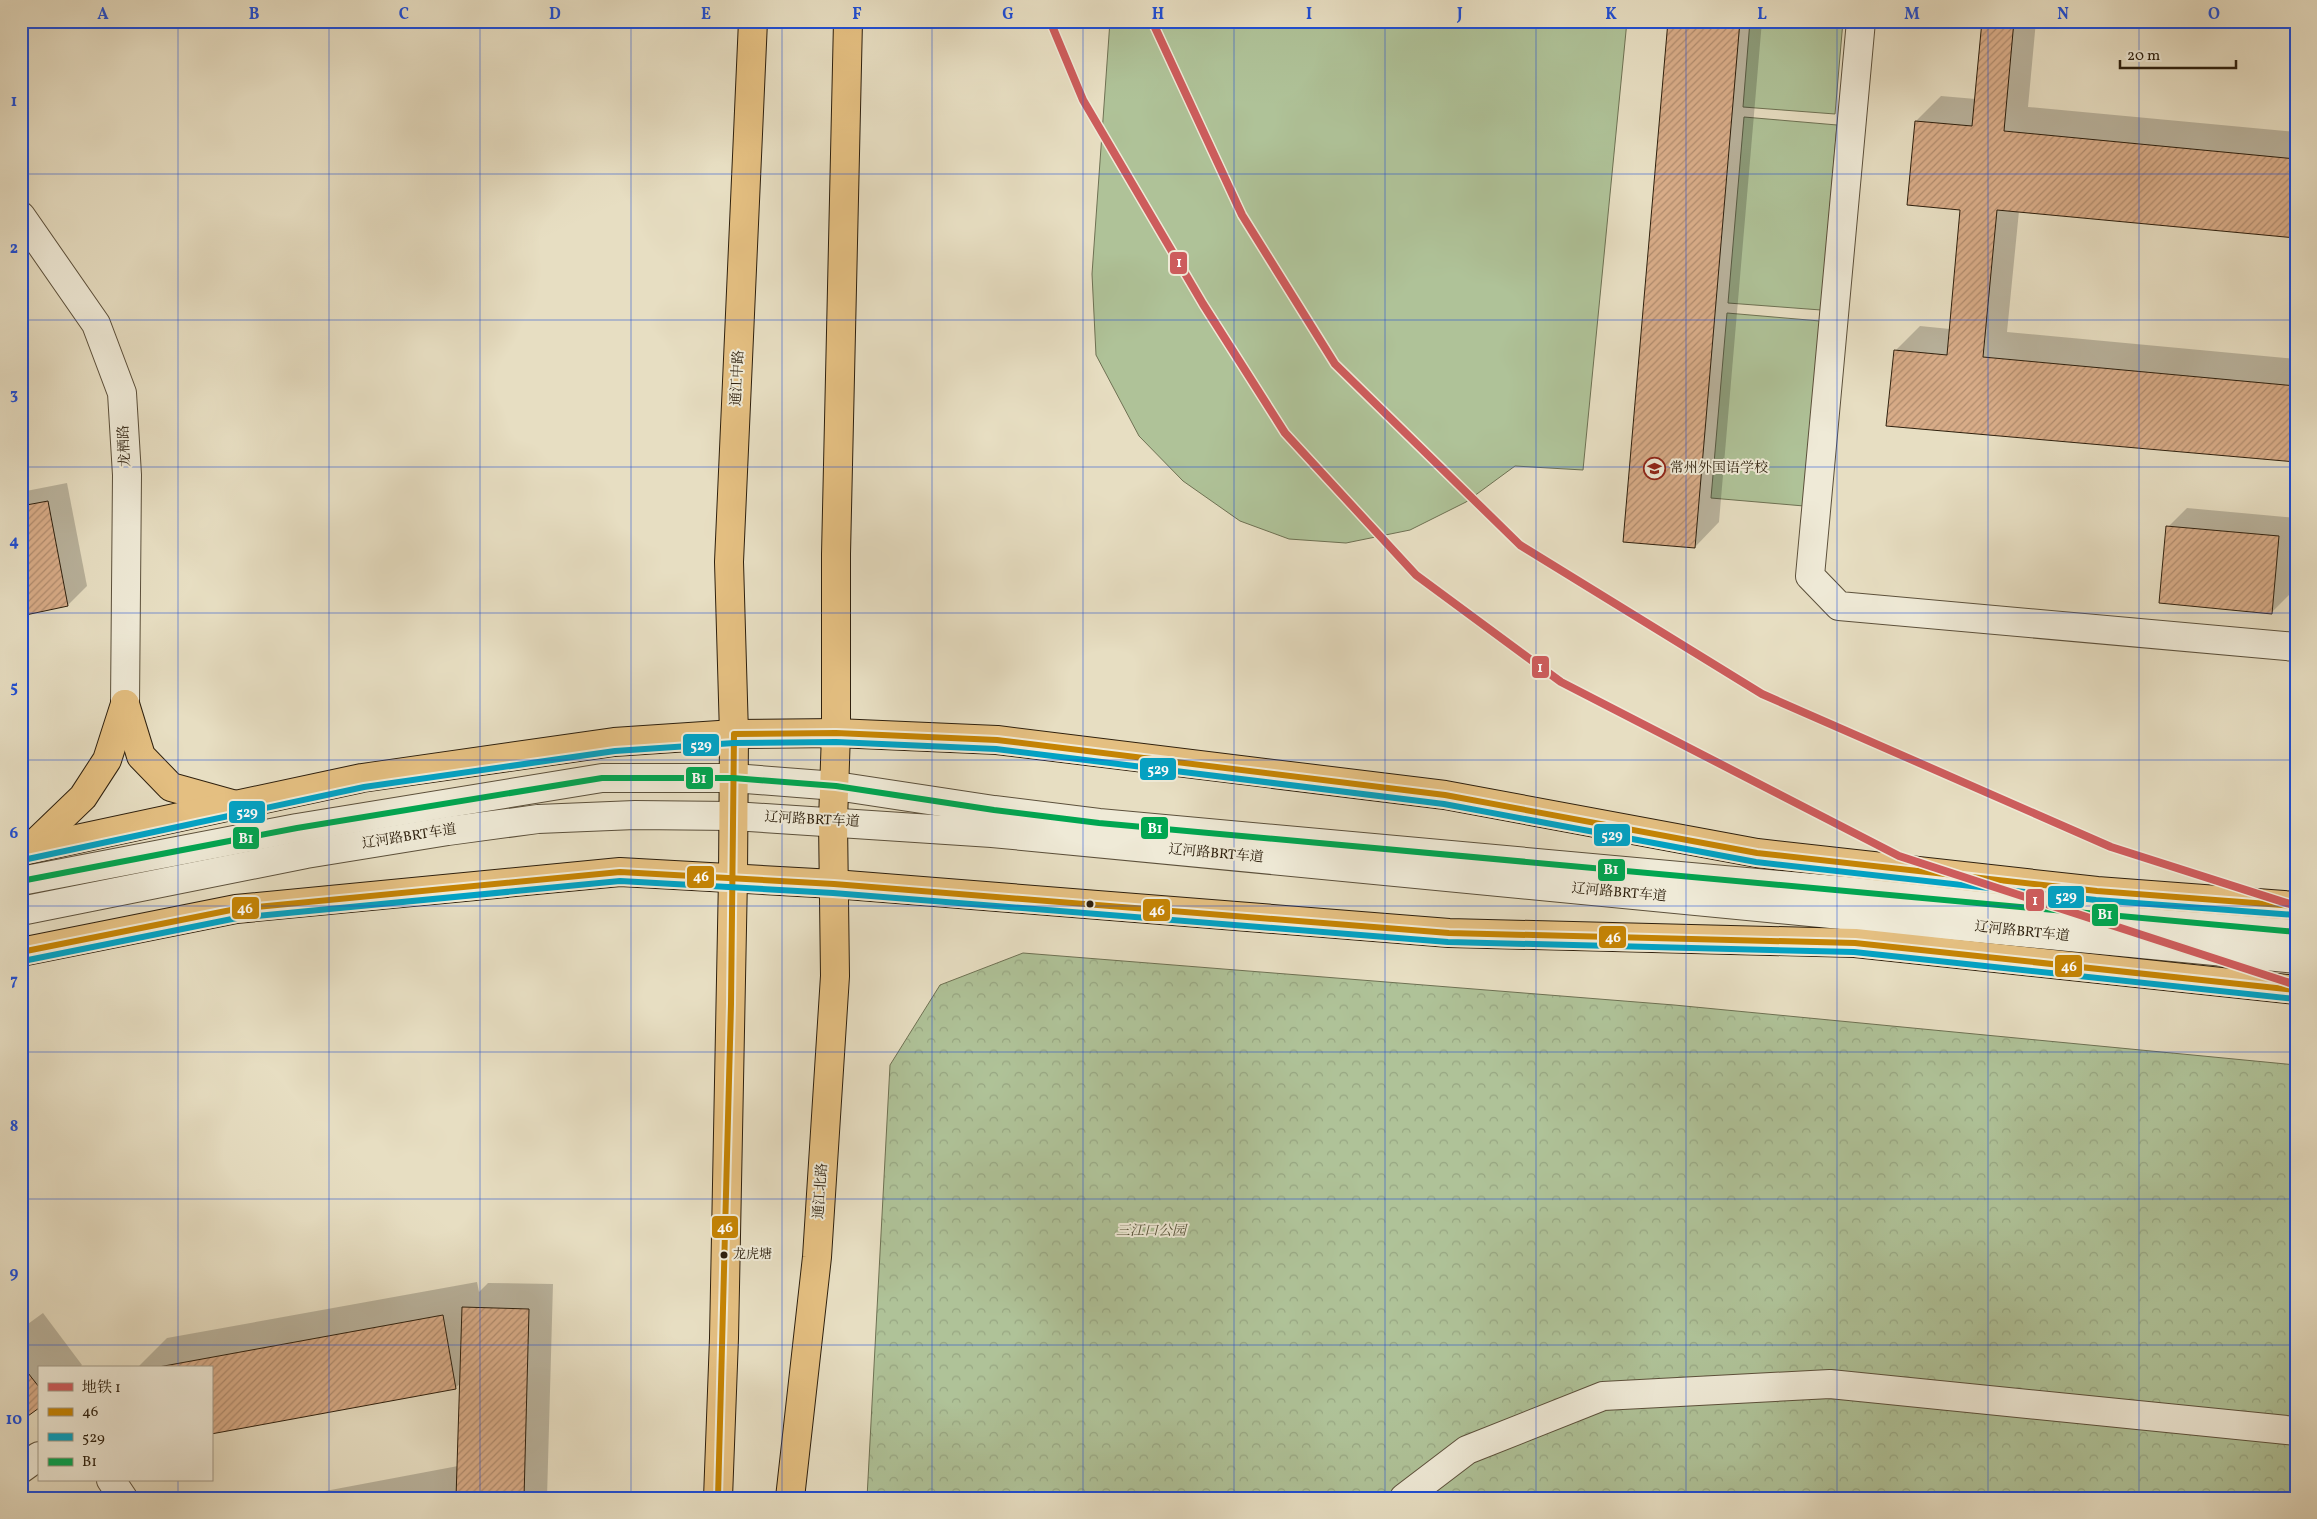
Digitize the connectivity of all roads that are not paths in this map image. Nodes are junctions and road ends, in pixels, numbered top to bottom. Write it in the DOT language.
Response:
graph roads {
  1 [pos="754,21"];
  2 [pos="848,21"];
  3 [pos="1861,21"];
  4 [pos="21,216"];
  5 [pos="2296,647"];
  6 [pos="125,704"];
  7 [pos="836,733"];
  8 [pos="734,734"];
  9 [pos="734,778"];
  10 [pos="836,786"];
  11 [pos="236,805"];
  12 [pos="733,816"];
  13 [pos="833,821"];
  14 [pos="25,850"];
  15 [pos="733,877"];
  16 [pos="21,881"];
  17 [pos="834,884"];
  18 [pos="2296,906"];
  19 [pos="21,911"];
  20 [pos="2296,932"];
  21 [pos="21,952"];
  22 [pos="2296,959"];
  23 [pos="2296,990"];
  24 [pos="2296,1431"];
  25 [pos="38,1457"];
  26 [pos="21,1469"];
  27 [pos="112,1482"];
  28 [pos="123,1498"];
  29 [pos="718,1498"];
  30 [pos="790,1498"];
  31 [pos="1404,1498"];
  1 -- 8 [label="main road, 通江中路"];
  2 -- 7 [label="main road"];
  3 -- 5 [label="street"];
  4 -- 6 [label="street, 龙栖路"];
  6 -- 11 [label="main road"];
  6 -- 14 [label="main road"];
  7 -- 8 [label="main road"];
  7 -- 10 [label="main road, 通江北路"];
  7 -- 18 [label="main road"];
  8 -- 9 [label="main road, 通江中路"];
  8 -- 11 [label="main road"];
  9 -- 10 [label="street, 辽河路BRT车道"];
  9 -- 12 [label="main road, 通江中路"];
  9 -- 16 [label="street, 辽河路BRT车道"];
  10 -- 13 [label="main road, 通江北路"];
  10 -- 20 [label="street, 辽河路BRT车道"];
  11 -- 14 [label="main road"];
  12 -- 13 [label="street, 辽河路BRT车道"];
  12 -- 15 [label="main road, 通江中路"];
  12 -- 19 [label="street, 辽河路BRT车道"];
  13 -- 17 [label="main road, 通江北路"];
  13 -- 22 [label="street, 辽河路BRT车道"];
  15 -- 17 [label="main road"];
  15 -- 21 [label="main road"];
  15 -- 29 [label="main road"];
  17 -- 23 [label="main road"];
  17 -- 30 [label="main road, 通江北路"];
  24 -- 31 [label="street"];
  25 -- 26 [label="street"];
  27 -- 28 [label="street"];
}
